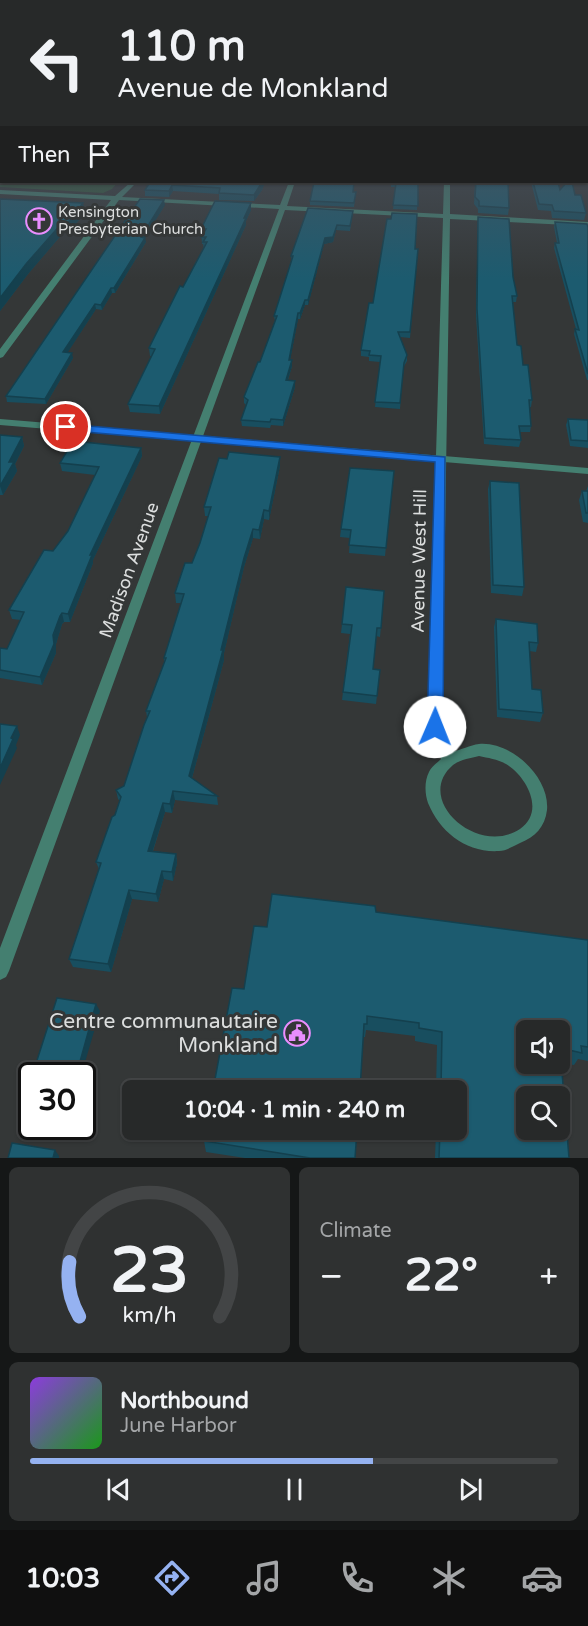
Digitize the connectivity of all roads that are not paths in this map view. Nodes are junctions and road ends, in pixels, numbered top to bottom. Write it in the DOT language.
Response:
graph roads {
  1 [pos="133,183"];
  2 [pos="292,183"];
  3 [pos="447,183"];
  4 [pos="0,192"];
  5 [pos="116,199"];
  6 [pos="282,208"];
  7 [pos="446,217"];
  8 [pos="588,224"];
  9 [pos="0,355"];
  10 [pos="0,422"];
  11 [pos="197,438"];
  12 [pos="441,459"];
  13 [pos="588,471"];
  14 [pos="448,759"];
  15 [pos="0,971"];
  1 -- 5 [label="street"];
  2 -- 6 [label="street, Madison Avenue"];
  3 -- 7 [label="street, Avenue West Hill"];
  4 -- 5 [label="street"];
  5 -- 6 [label="street"];
  5 -- 9 [label="street"];
  6 -- 7 [label="street"];
  6 -- 11 [label="street, Madison Avenue"];
  7 -- 8 [label="street"];
  7 -- 12 [label="street, Avenue West Hill"];
  10 -- 11 [label="street"];
  11 -- 12 [label="street"];
  11 -- 15 [label="street, Madison Avenue"];
  12 -- 13 [label="street"];
  12 -- 14 [label="street, Avenue West Hill"];
  14 -- 14 [label="street"];
}
